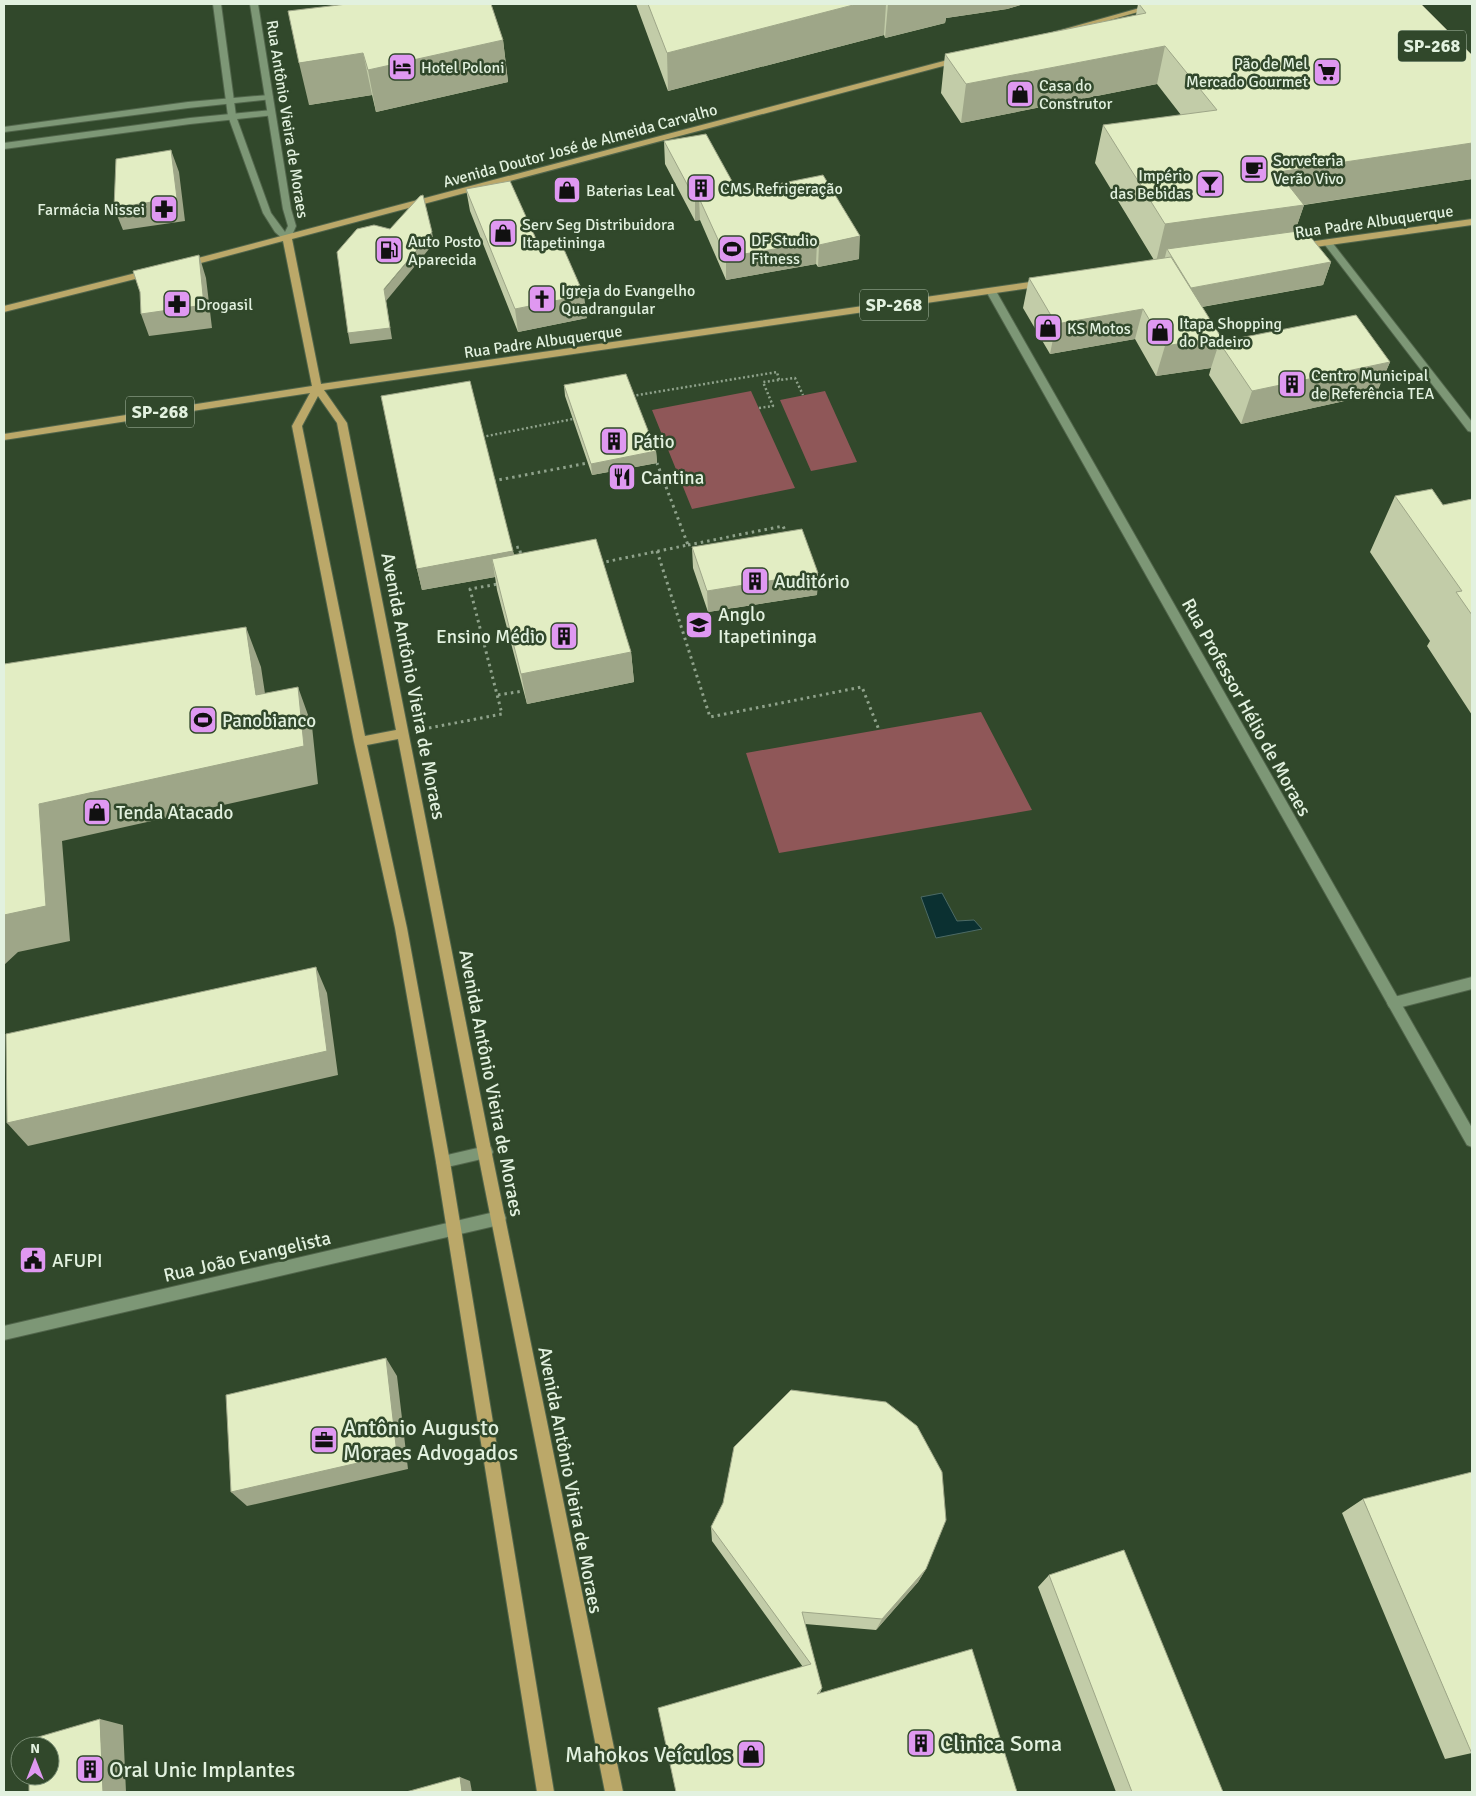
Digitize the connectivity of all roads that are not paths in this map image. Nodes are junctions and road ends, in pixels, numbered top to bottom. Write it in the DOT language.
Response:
graph roads {
  1 [pos="217,4"];
  2 [pos="254,4"];
  3 [pos="1162,4"];
  4 [pos="1047,35"];
  5 [pos="970,56"];
  6 [pos="269,97"];
  7 [pos="228,102"];
  8 [pos="272,113"];
  9 [pos="232,116"];
  10 [pos="4,130"];
  11 [pos="4,146"];
  12 [pos="1472,222"];
  13 [pos="287,238"];
  14 [pos="1328,243"];
  15 [pos="1294,246"];
  16 [pos="1058,281"];
  17 [pos="991,291"];
  18 [pos="4,309"];
  19 [pos="317,388"];
  20 [pos="1472,429"];
  21 [pos="4,437"];
  22 [pos="404,734"];
  23 [pos="360,742"];
  24 [pos="1472,983"];
  25 [pos="1394,1003"];
  26 [pos="1472,1141"];
  27 [pos="486,1152"];
  28 [pos="443,1162"];
  29 [pos="499,1218"];
  30 [pos="452,1228"];
  31 [pos="4,1333"];
  32 [pos="545,1792"];
  33 [pos="614,1792"];
  1 -- 7 [label="street, Avenida Antônio Vieira de Moraes"];
  2 -- 6 [label="street, Rua Antônio Vieira de Moraes"];
  3 -- 4 [label="main road"];
  5 -- 13 [label="main road, Avenida Doutor José de Almeida Carvalho"];
  6 -- 7 [label="street"];
  6 -- 8 [label="street, Rua Antônio Vieira de Moraes"];
  7 -- 9 [label="street, Avenida Antônio Vieira de Moraes"];
  7 -- 10 [label="street"];
  8 -- 9 [label="street"];
  8 -- 13 [label="street, Rua Antônio Vieira de Moraes"];
  9 -- 11 [label="street"];
  9 -- 13 [label="street, Avenida Antônio Vieira de Moraes"];
  12 -- 14 [label="main road, Rua Padre Albuquerque"];
  13 -- 18 [label="main road, Avenida Doutor José de Almeida Carvalho"];
  13 -- 19 [label="main road, Avenida Antônio Vieira de Moraes"];
  14 -- 15 [label="main road, Rua Padre Albuquerque"];
  14 -- 20 [label="street"];
  16 -- 17 [label="main road, Rua Padre Albuquerque / SP-268"];
  17 -- 19 [label="main road, Rua Padre Albuquerque / SP-268"];
  17 -- 25 [label="street, Rua Professor Hélio de Moraes"];
  19 -- 21 [label="main road, Rua Padre Albuquerque / SP-268"];
  19 -- 22 [label="main road, Avenida Antônio Vieira de Moraes"];
  19 -- 23 [label="main road"];
  22 -- 23 [label="main road"];
  22 -- 27 [label="main road, Avenida Antônio Vieira de Moraes"];
  23 -- 28 [label="main road"];
  24 -- 25 [label="street"];
  25 -- 26 [label="street, Rua Professor Hélio de Moraes"];
  27 -- 28 [label="street"];
  27 -- 29 [label="main road, Avenida Antônio Vieira de Moraes"];
  28 -- 30 [label="main road"];
  29 -- 30 [label="street, Rua João Evangelista"];
  29 -- 33 [label="main road, Avenida Antônio Vieira de Moraes"];
  30 -- 31 [label="street, Rua João Evangelista"];
  30 -- 32 [label="main road"];
}
